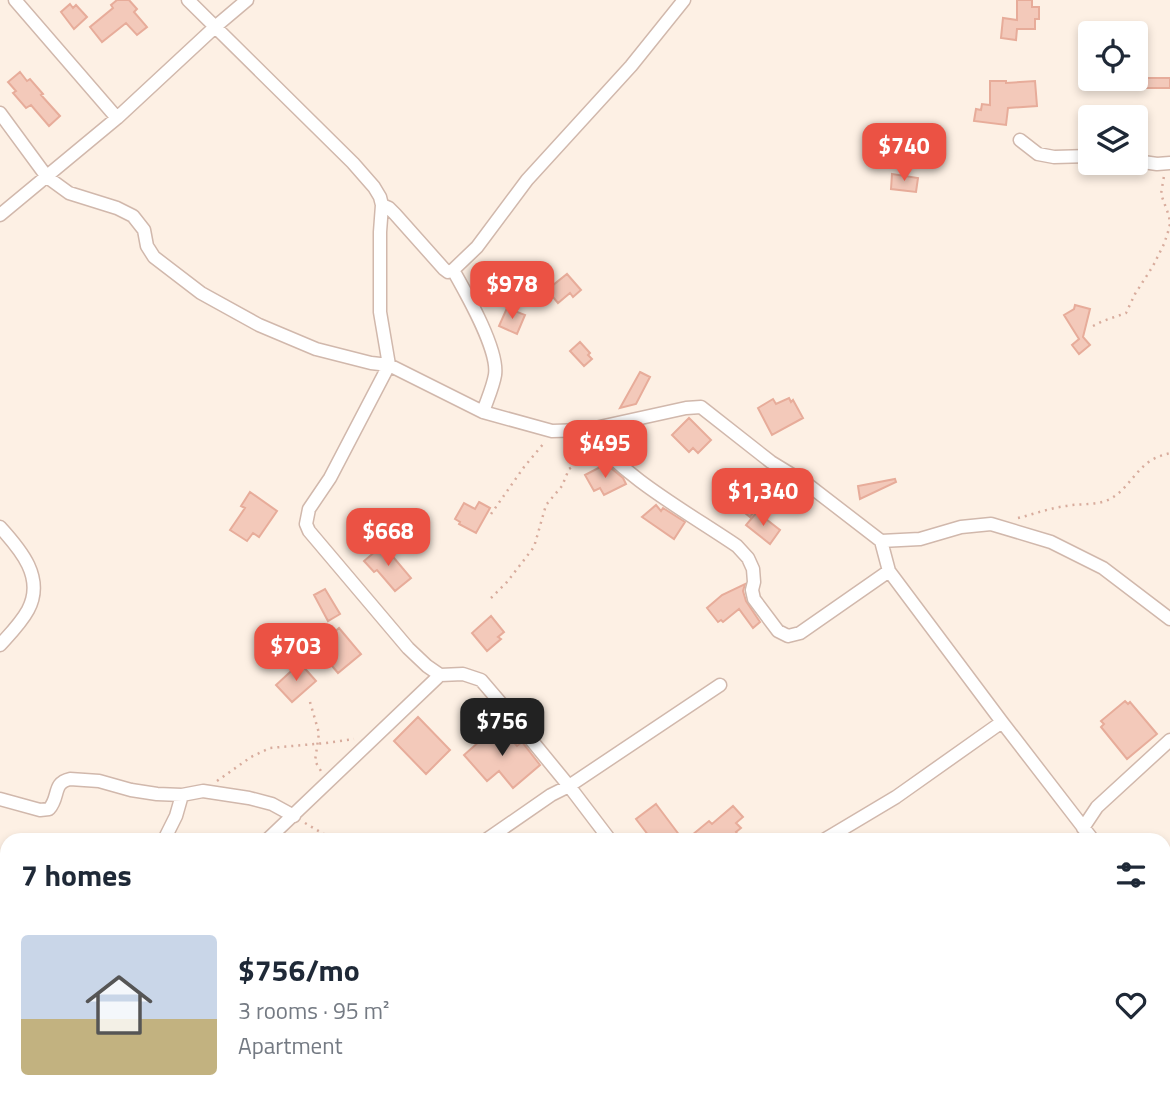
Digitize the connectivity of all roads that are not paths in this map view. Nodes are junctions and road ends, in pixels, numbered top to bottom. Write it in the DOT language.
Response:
graph roads {
  1 [pos="15,0"];
  2 [pos="188,0"];
  3 [pos="247,0"];
  4 [pos="684,0"];
  5 [pos="215,27"];
  6 [pos="0,113"];
  7 [pos="117,118"];
  8 [pos="1020,140"];
  9 [pos="1078,156"];
  10 [pos="1148,163"];
  11 [pos="1170,163"];
  12 [pos="47,177"];
  13 [pos="382,205"];
  14 [pos="0,215"];
  15 [pos="453,270"];
  16 [pos="389,365"];
  17 [pos="483,412"];
  18 [pos="586,430"];
  19 [pos="0,527"];
  20 [pos="881,541"];
  21 [pos="889,571"];
  22 [pos="1170,619"];
  23 [pos="0,645"];
  24 [pos="440,675"];
  25 [pos="720,685"];
  26 [pos="1002,722"];
  27 [pos="1170,740"];
  28 [pos="569,786"];
  29 [pos="182,795"];
  30 [pos="0,799"];
  31 [pos="294,816"];
  32 [pos="1083,828"];
  33 [pos="168,833"];
  34 [pos="275,833"];
  35 [pos="496,833"];
  36 [pos="605,833"];
  37 [pos="836,833"];
  38 [pos="1087,833"];
  1 -- 7 [label="street"];
  2 -- 5 [label="street"];
  3 -- 5 [label="street"];
  4 -- 15 [label="street"];
  5 -- 7 [label="street"];
  5 -- 13 [label="street"];
  6 -- 12 [label="street"];
  7 -- 12 [label="street"];
  8 -- 9 [label="street"];
  10 -- 11 [label="street"];
  12 -- 14 [label="street"];
  12 -- 16 [label="street"];
  13 -- 15 [label="street"];
  13 -- 16 [label="street"];
  15 -- 17 [label="street"];
  16 -- 17 [label="street"];
  16 -- 24 [label="street"];
  17 -- 18 [label="street"];
  18 -- 20 [label="street"];
  18 -- 21 [label="street"];
  19 -- 23 [label="street"];
  20 -- 21 [label="street"];
  20 -- 22 [label="street"];
  21 -- 26 [label="street"];
  24 -- 28 [label="street"];
  24 -- 31 [label="street"];
  25 -- 28 [label="street"];
  26 -- 32 [label="street"];
  26 -- 37 [label="street"];
  27 -- 32 [label="street"];
  28 -- 35 [label="street"];
  28 -- 36 [label="street"];
  29 -- 30 [label="street"];
  29 -- 31 [label="street"];
  29 -- 33 [label="street"];
  31 -- 34 [label="street"];
  32 -- 38 [label="street"];
}
